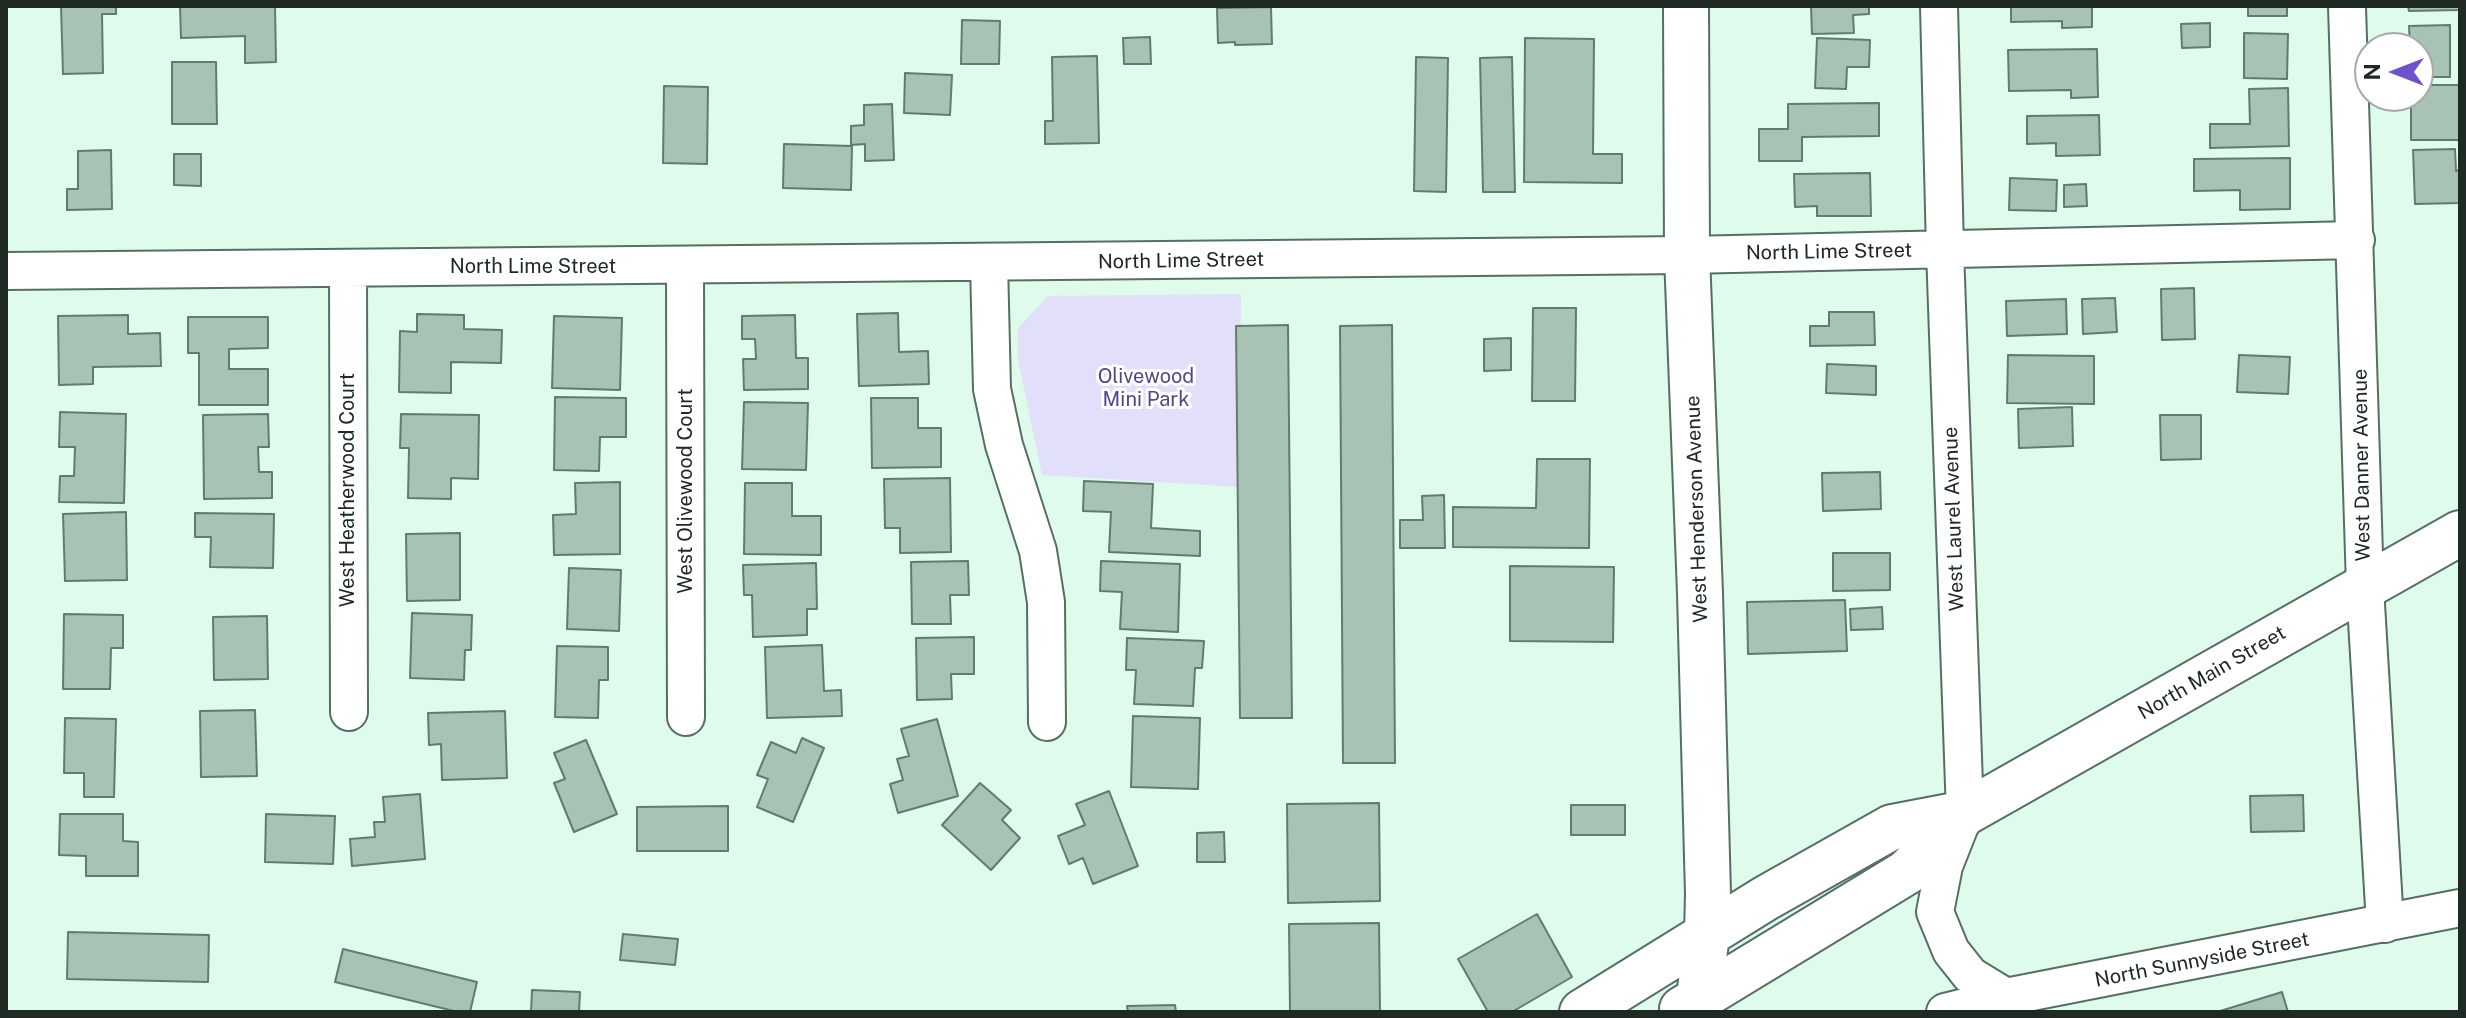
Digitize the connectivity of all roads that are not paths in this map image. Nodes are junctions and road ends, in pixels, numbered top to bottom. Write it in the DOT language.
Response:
graph roads {
  1 [pos="1686,6"];
  2 [pos="1939,6"];
  3 [pos="2347,6"];
  4 [pos="2356,240"];
  5 [pos="1945,250"];
  6 [pos="1687,255"];
  7 [pos="989,263"];
  8 [pos="685,266"];
  9 [pos="348,268"];
  10 [pos="6,271"];
  11 [pos="2460,533"];
  12 [pos="2365,587"];
  13 [pos="349,712"];
  14 [pos="686,717"];
  15 [pos="1047,722"];
  16 [pos="1965,813"];
  17 [pos="2460,908"];
  18 [pos="2385,924"];
  19 [pos="1707,935"];
  20 [pos="2006,997"];
  21 [pos="1691,1007"];
  22 [pos="1582,1012"];
  23 [pos="1945,1012"];
  1 -- 6 [label="main road, West Henderson Avenue"];
  2 -- 5 [label="street, West Laurel Avenue"];
  3 -- 4 [label="street, West Danner Avenue"];
  4 -- 5 [label="street, North Lime Street"];
  4 -- 12 [label="street, West Danner Avenue"];
  5 -- 6 [label="street, North Lime Street"];
  5 -- 16 [label="street, West Laurel Avenue"];
  6 -- 7 [label="street, North Lime Street"];
  6 -- 19 [label="main road, West Henderson Avenue"];
  7 -- 8 [label="street, North Lime Street"];
  7 -- 15 [label="street"];
  8 -- 9 [label="street, North Lime Street"];
  8 -- 14 [label="street, West Olivewood Court"];
  9 -- 10 [label="street, North Lime Street"];
  9 -- 13 [label="street, West Heatherwood Court"];
  11 -- 12 [label="main road, North Main Street"];
  12 -- 16 [label="main road, North Main Street"];
  12 -- 18 [label="street, West Danner Avenue"];
  16 -- 19 [label="main road, North Main Street"];
  16 -- 20 [label="street, West Laurel Avenue"];
  16 -- 21 [label="main road, North Main Street"];
  17 -- 18 [label="street, North Sunnyside Street"];
  18 -- 20 [label="street, North Sunnyside Street"];
  19 -- 21 [label="main road, West Henderson Avenue"];
  19 -- 22 [label="main road, North Main Street"];
  20 -- 23 [label="street, North Sunnyside Street"];
}
